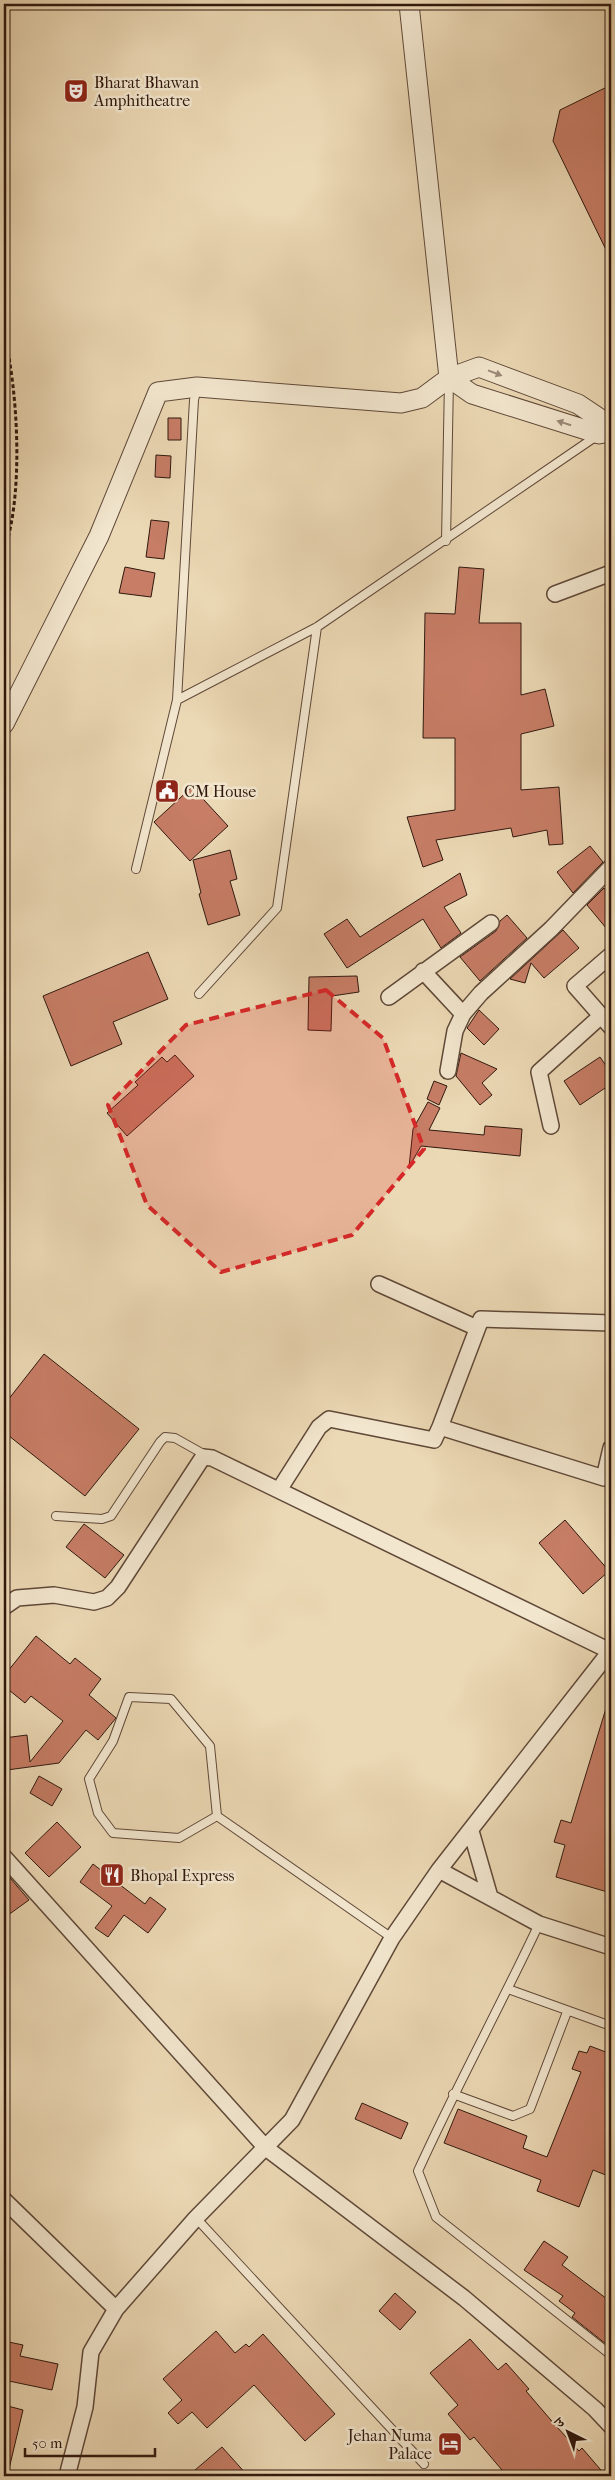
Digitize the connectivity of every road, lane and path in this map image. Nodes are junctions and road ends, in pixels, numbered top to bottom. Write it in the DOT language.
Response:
graph roads {
  1 [pos="409,4"];
  2 [pos="4,333"];
  3 [pos="450,378"];
  4 [pos="198,387"];
  5 [pos="607,431"];
  6 [pos="446,541"];
  7 [pos="4,551"];
  8 [pos="611,573"];
  9 [pos="555,594"];
  10 [pos="317,627"];
  11 [pos="177,700"];
  12 [pos="4,724"];
  13 [pos="611,867"];
  14 [pos="136,869"];
  15 [pos="491,923"];
  16 [pos="611,956"];
  17 [pos="423,971"];
  18 [pos="199,994"];
  19 [pos="389,997"];
  20 [pos="463,1014"];
  21 [pos="601,1016"];
  22 [pos="611,1027"];
  23 [pos="448,1071"];
  24 [pos="551,1126"];
  25 [pos="379,1284"];
  26 [pos="611,1324"];
  27 [pos="477,1328"];
  28 [pos="440,1427"];
  29 [pos="611,1448"];
  30 [pos="208,1457"];
  31 [pos="279,1490"];
  32 [pos="56,1516"];
  33 [pos="4,1607"];
  34 [pos="611,1650"];
  35 [pos="218,1816"];
  36 [pos="471,1831"];
  37 [pos="4,1857"];
  38 [pos="439,1870"];
  39 [pos="490,1897"];
  40 [pos="539,1924"];
  41 [pos="392,1938"];
  42 [pos="611,1947"];
  43 [pos="508,1989"];
  44 [pos="567,2012"];
  45 [pos="611,2026"];
  46 [pos="452,2094"];
  47 [pos="266,2148"];
  48 [pos="4,2200"];
  49 [pos="196,2218"];
  50 [pos="116,2309"];
  51 [pos="611,2355"];
  52 [pos="611,2426"];
  53 [pos="424,2464"];
  54 [pos="66,2476"];
  1 -- 3 [label="street"];
  2 -- 7 [label="path"];
  3 -- 4 [label="street"];
  5 -- 3 [label="street, one-way"];
  3 -- 5 [label="street, one-way"];
  3 -- 6 [label="lane"];
  4 -- 11 [label="lane"];
  4 -- 12 [label="street"];
  5 -- 6 [label="lane"];
  6 -- 10 [label="lane"];
  8 -- 9 [label="street"];
  10 -- 11 [label="lane"];
  10 -- 18 [label="lane"];
  11 -- 14 [label="lane"];
  13 -- 20 [label="street"];
  15 -- 17 [label="street"];
  16 -- 21 [label="street"];
  17 -- 19 [label="street"];
  17 -- 20 [label="street"];
  20 -- 23 [label="street"];
  21 -- 22 [label="street"];
  21 -- 24 [label="street"];
  25 -- 27 [label="street"];
  26 -- 27 [label="street"];
  27 -- 28 [label="street"];
  28 -- 29 [label="street"];
  28 -- 31 [label="street"];
  30 -- 31 [label="street"];
  30 -- 32 [label="lane"];
  30 -- 33 [label="street"];
  31 -- 34 [label="street"];
  34 -- 36 [label="street"];
  35 -- 35 [label="lane"];
  35 -- 41 [label="lane"];
  36 -- 38 [label="street"];
  36 -- 39 [label="street"];
  37 -- 47 [label="street"];
  38 -- 39 [label="street"];
  38 -- 41 [label="street"];
  39 -- 40 [label="street"];
  40 -- 42 [label="street"];
  40 -- 43 [label="lane"];
  41 -- 47 [label="street"];
  43 -- 44 [label="lane"];
  43 -- 46 [label="lane"];
  44 -- 45 [label="lane"];
  44 -- 46 [label="lane"];
  46 -- 51 [label="lane"];
  47 -- 49 [label="street"];
  47 -- 52 [label="street"];
  48 -- 50 [label="street"];
  49 -- 50 [label="street"];
  49 -- 53 [label="lane"];
  50 -- 54 [label="street"];
}
